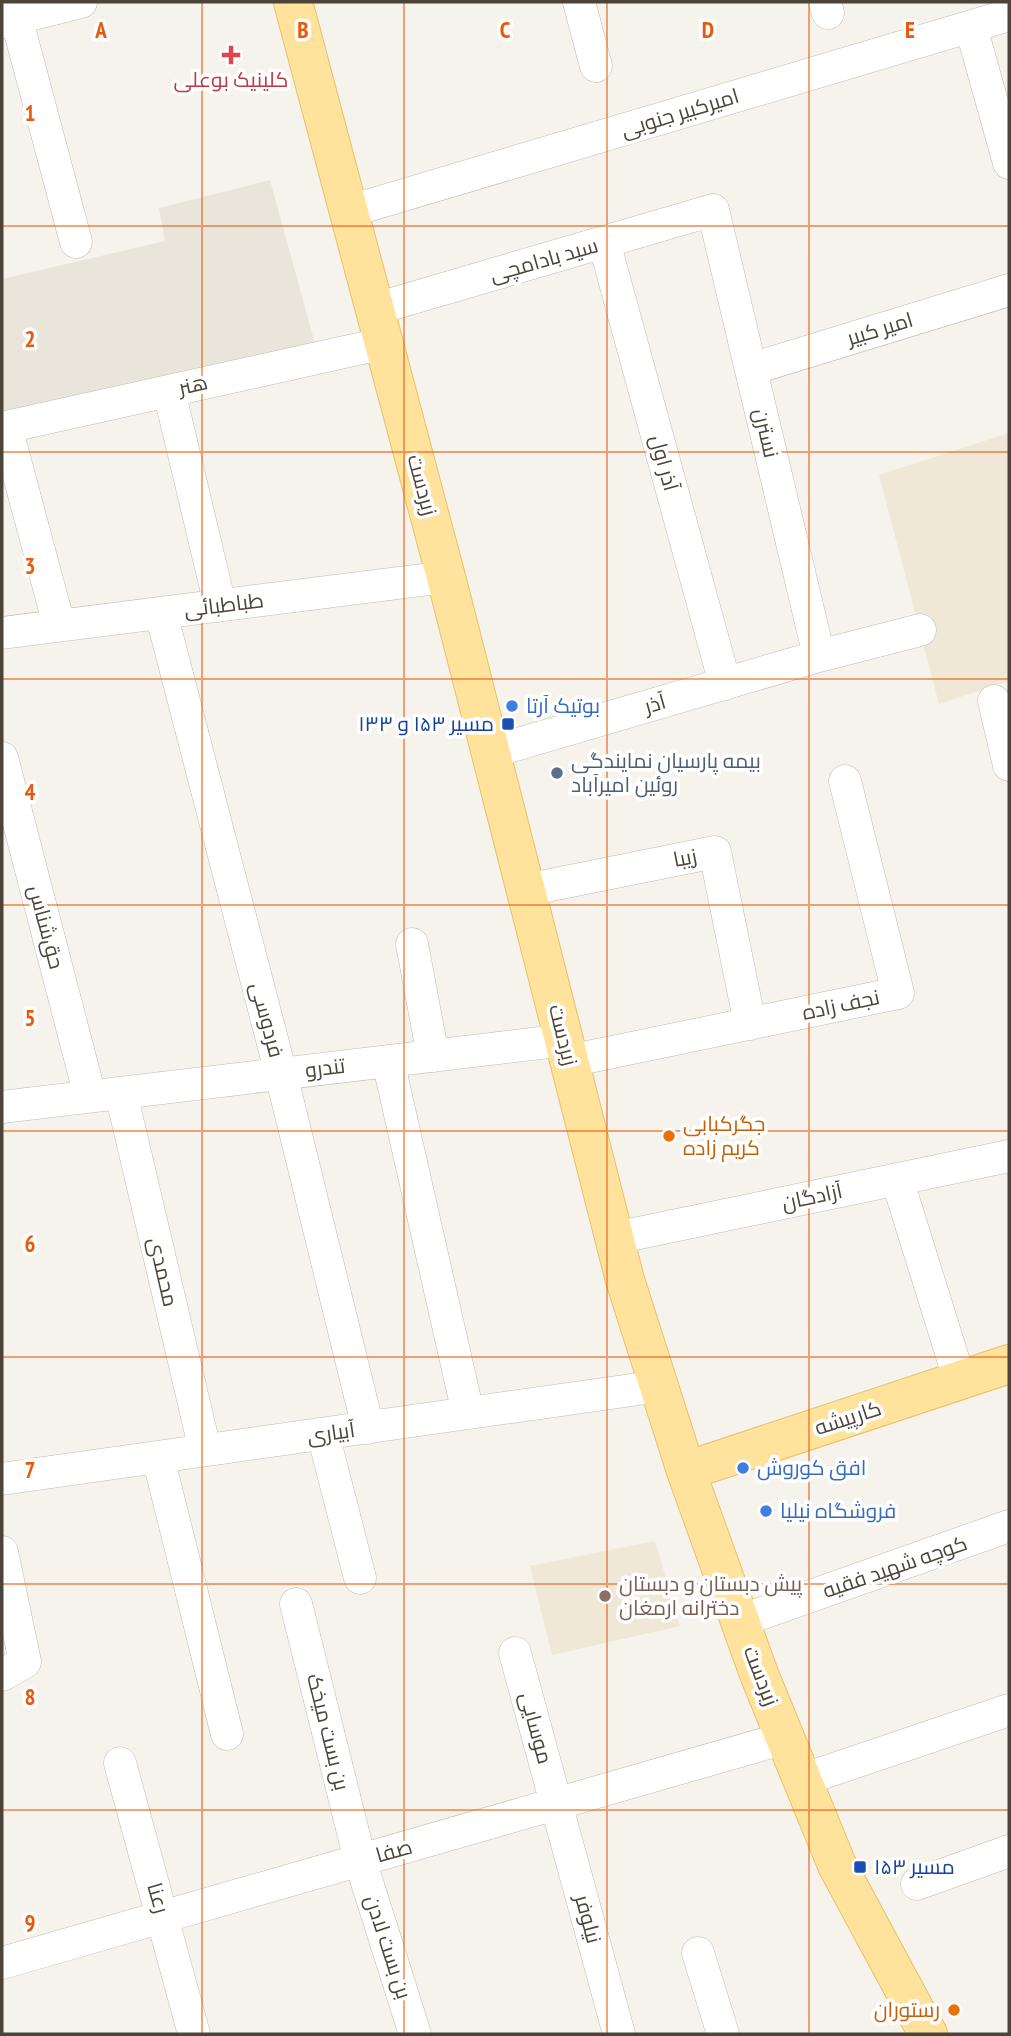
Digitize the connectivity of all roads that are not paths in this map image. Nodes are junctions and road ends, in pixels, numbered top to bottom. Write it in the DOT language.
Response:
graph roads {
  1 [pos="81,2"];
  2 [pos="293,2"];
  3 [pos="579,2"];
  4 [pos="10,14"];
  5 [pos="1009,15"];
  6 [pos="971,26"];
  7 [pos="596,66"];
  8 [pos="1009,163"];
  9 [pos="350,211"];
  10 [pos="713,211"];
  11 [pos="76,242"];
  12 [pos="604,242"];
  13 [pos="1009,289"];
  14 [pos="380,326"];
  15 [pos="751,369"];
  16 [pos="169,391"];
  17 [pos="4,427"];
  18 [pos="446,577"];
  19 [pos="220,605"];
  20 [pos="161,613"];
  21 [pos="59,625"];
  22 [pos="920,630"];
  23 [pos="2,632"];
  24 [pos="818,656"];
  25 [pos="725,684"];
  26 [pos="994,701"];
  27 [pos="491,752"];
  28 [pos="2,758"];
  29 [pos="1009,765"];
  30 [pos="845,781"];
  31 [pos="526,890"];
  32 [pos="412,944"];
  33 [pos="750,1024"];
  34 [pos="567,1051"];
  35 [pos="433,1056"];
  36 [pos="388,1061"];
  37 [pos="281,1074"];
  38 [pos="105,1094"];
  39 [pos="2,1107"];
  40 [pos="1009,1156"];
  41 [pos="897,1179"];
  42 [pos="615,1238"];
  43 [pos="1009,1364"];
  44 [pos="960,1381"];
  45 [pos="660,1386"];
  46 [pos="468,1413"];
  47 [pos="368,1427"];
  48 [pos="323,1434"];
  49 [pos="205,1450"];
  50 [pos="158,1457"];
  51 [pos="687,1471"];
  52 [pos="2,1479"];
  53 [pos="1009,1526"];
  54 [pos="2,1552"];
  55 [pos="360,1578"];
  56 [pos="296,1604"];
  57 [pos="740,1621"];
  58 [pos="515,1653"];
  59 [pos="2,1675"];
  60 [pos="1009,1710"];
  61 [pos="227,1734"];
  62 [pos="785,1738"];
  63 [pos="120,1763"];
  64 [pos="802,1780"];
  65 [pos="556,1804"];
  66 [pos="1009,1851"];
  67 [pos="360,1860"];
  68 [pos="917,1884"];
  69 [pos="163,1917"];
  70 [pos="698,1953"];
  71 [pos="2,1963"];
  72 [pos="194,2034"];
  73 [pos="415,2034"];
  74 [pos="619,2034"];
  75 [pos="723,2034"];
  76 [pos="928,2034"];
  1 -- 4 [label="street"];
  2 -- 9 [label="main road, زبردست"];
  3 -- 7 [label="street"];
  4 -- 11 [label="street"];
  5 -- 6 [label="street, امیرکبیر جنوبی"];
  6 -- 8 [label="street"];
  6 -- 9 [label="street, امیرکبیر جنوبی"];
  9 -- 14 [label="main road, زبردست"];
  10 -- 12 [label="street, سید بادامچی"];
  10 -- 15 [label="street, نسترن"];
  12 -- 14 [label="street, سید بادامچی"];
  12 -- 25 [label="street, آذر اول"];
  13 -- 15 [label="street, امیر کبیر"];
  14 -- 16 [label="street, هنر"];
  14 -- 18 [label="main road, زبردست"];
  15 -- 24 [label="street, نسترن"];
  16 -- 17 [label="street, هنر"];
  16 -- 19 [label="street"];
  17 -- 21 [label="street"];
  18 -- 19 [label="street, طباطبائی"];
  18 -- 27 [label="main road, زبردست"];
  19 -- 20 [label="street, طباطبائی"];
  20 -- 21 [label="street, طباطبائی"];
  20 -- 37 [label="street, فردوسی"];
  21 -- 23 [label="street, طباطبائی"];
  22 -- 24 [label="street, آذر"];
  24 -- 25 [label="street, آذر"];
  25 -- 27 [label="street, آذر"];
  26 -- 29 [label="street"];
  27 -- 31 [label="main road, زبردست"];
  28 -- 38 [label="street, حق‌شناس"];
  30 -- 33 [label="street, نجف زاده"];
  31 -- 33 [label="street, زیبا"];
  31 -- 34 [label="main road, زبردست"];
  32 -- 35 [label="street"];
  33 -- 34 [label="street, نجف زاده"];
  34 -- 35 [label="street, تندرو"];
  34 -- 42 [label="main road, زبردست"];
  35 -- 36 [label="street, تندرو"];
  36 -- 37 [label="street, تندرو"];
  36 -- 46 [label="street"];
  37 -- 38 [label="street, تندرو"];
  37 -- 47 [label="street, فردوسی"];
  38 -- 39 [label="street, تندرو"];
  38 -- 49 [label="street, محمدی"];
  40 -- 41 [label="street, آزادگان"];
  41 -- 42 [label="street, آزادگان"];
  41 -- 44 [label="street"];
  42 -- 45 [label="main road, زبردست"];
  43 -- 44 [label="main road, کارپیشه"];
  44 -- 51 [label="main road, کارپیشه"];
  45 -- 46 [label="street, آبیاری"];
  45 -- 51 [label="main road, زبردست"];
  46 -- 47 [label="street, آبیاری"];
  47 -- 48 [label="street, آبیاری"];
  48 -- 49 [label="street, آبیاری"];
  48 -- 55 [label="street"];
  49 -- 50 [label="street, آبیاری"];
  50 -- 52 [label="street, آبیاری"];
  50 -- 61 [label="street"];
  51 -- 57 [label="main road, زبردست"];
  53 -- 57 [label="street, کوچه شهید فقیه"];
  54 -- 59 [label="street"];
  56 -- 67 [label="street, بن بست میخک"];
  57 -- 62 [label="main road, زبردست"];
  58 -- 65 [label="street, موسایی"];
  60 -- 64 [label="street"];
  62 -- 64 [label="main road, زبردست"];
  62 -- 65 [label="street, صفا"];
  63 -- 69 [label="street, رعنا"];
  64 -- 76 [label="main road, زبردست"];
  65 -- 67 [label="street, صفا"];
  65 -- 74 [label="street, نیلوفر"];
  66 -- 68 [label="street"];
  67 -- 69 [label="street, صفا"];
  67 -- 73 [label="street, بن بست لادن"];
  69 -- 71 [label="street, صفا"];
  69 -- 72 [label="street, رعنا"];
  70 -- 75 [label="street"];
}
